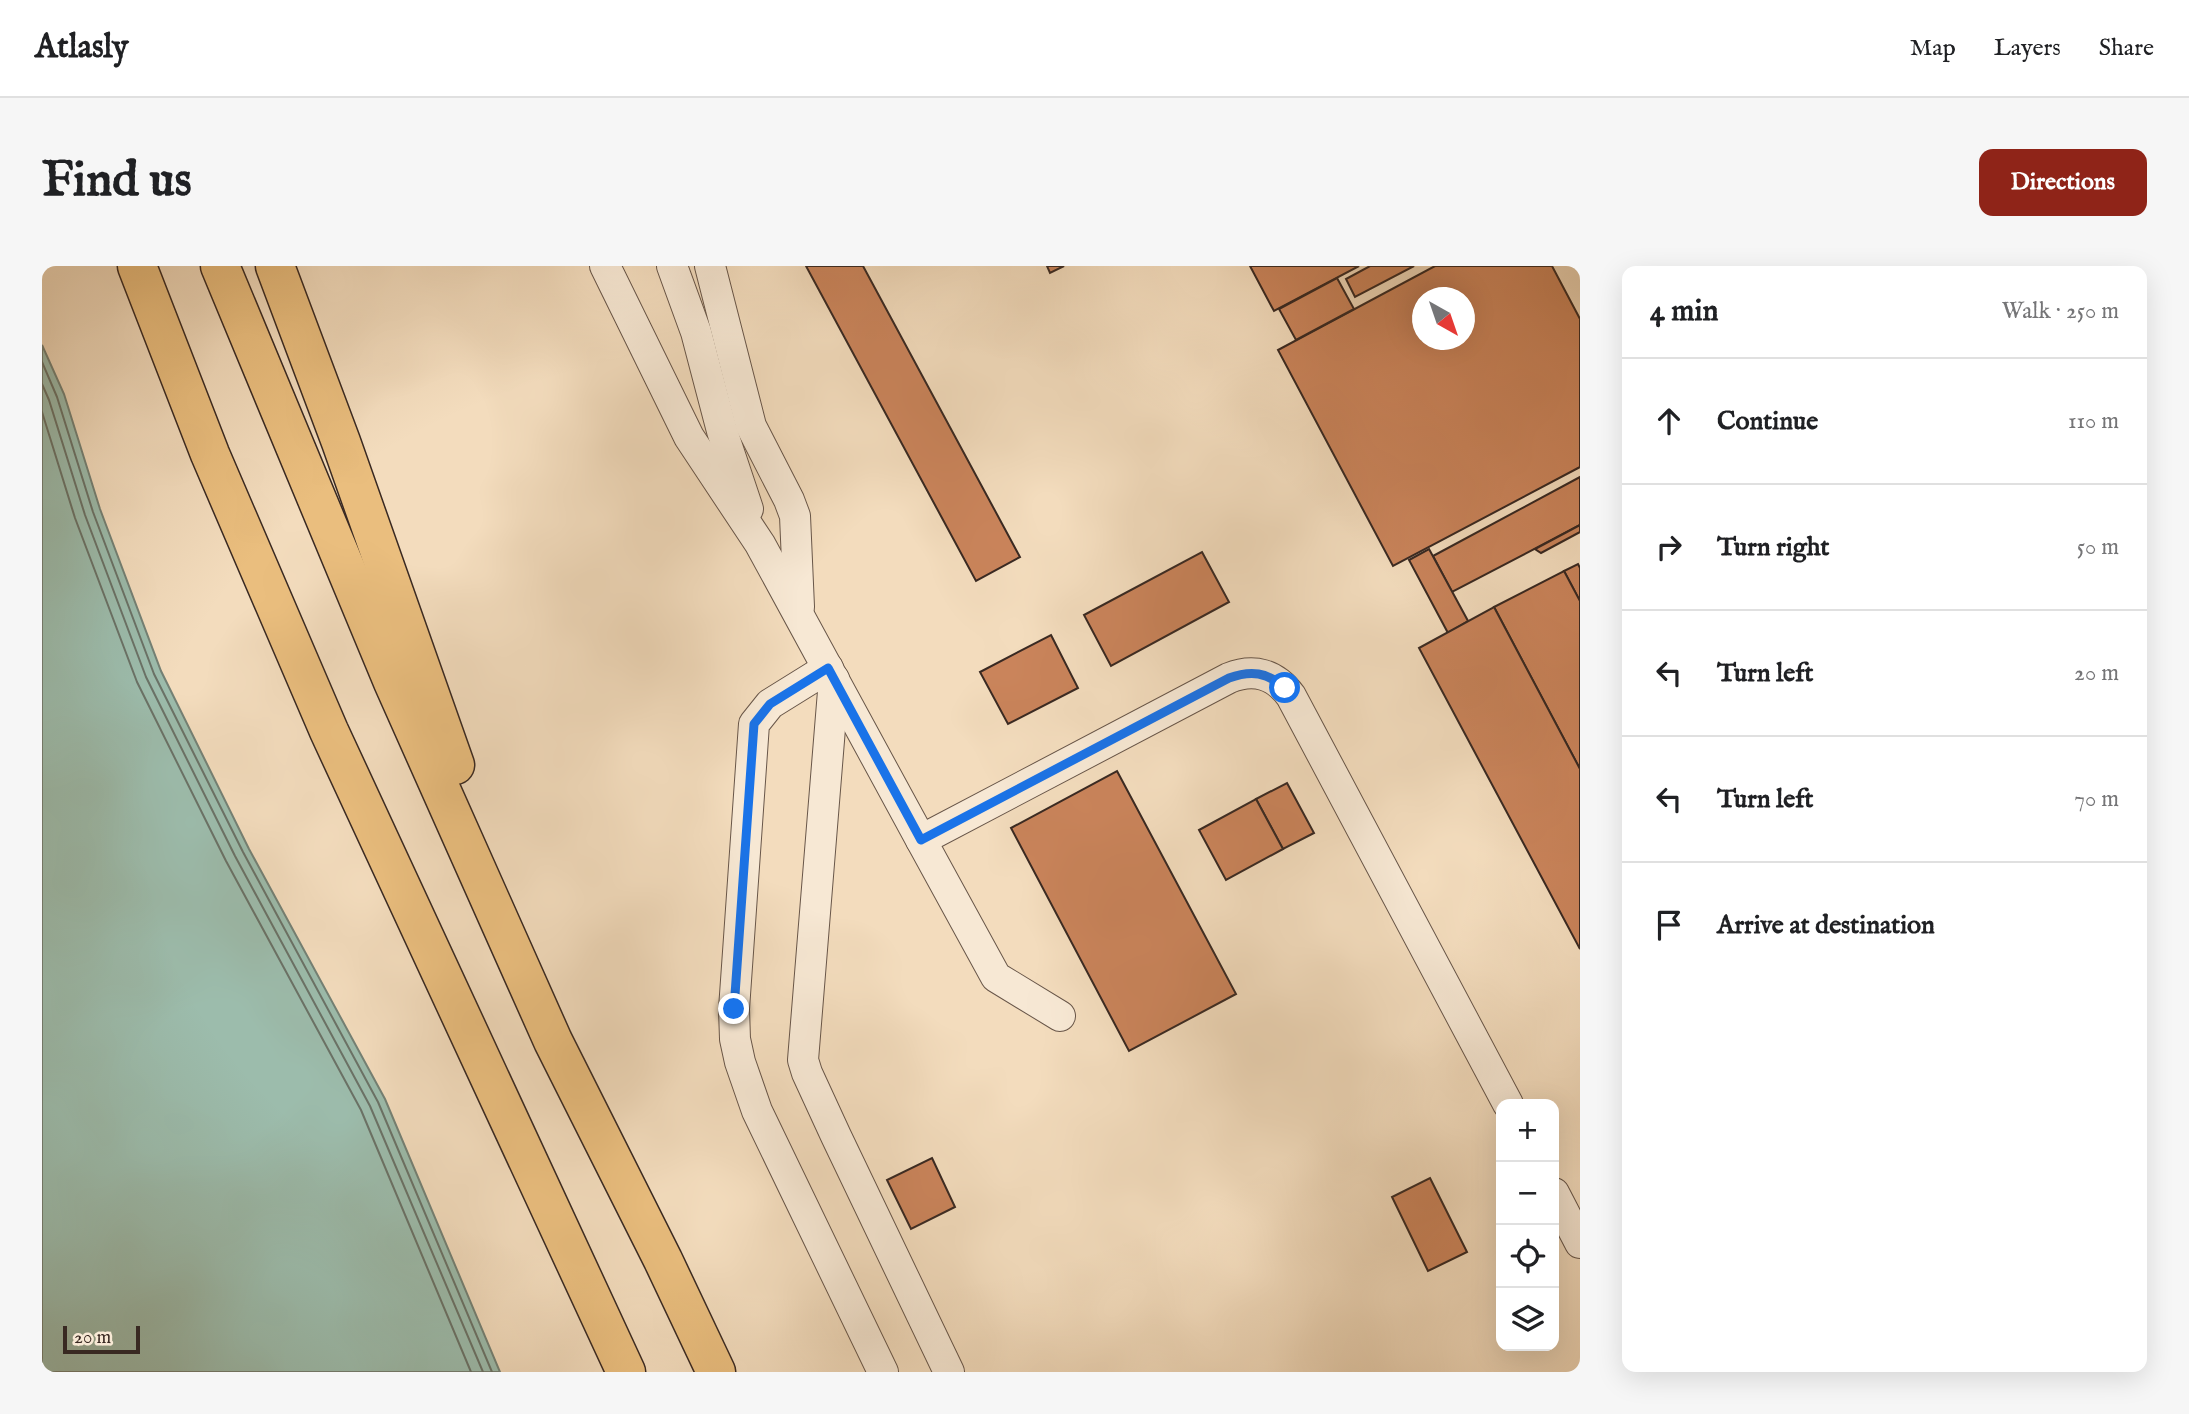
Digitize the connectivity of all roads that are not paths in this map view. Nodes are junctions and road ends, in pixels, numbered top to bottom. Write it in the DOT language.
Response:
graph roads {
  1 [pos="126,266"];
  2 [pos="137,266"];
  3 [pos="220,266"];
  4 [pos="275,266"];
  5 [pos="605,266"];
  6 [pos="672,266"];
  7 [pos="710,266"];
  8 [pos="210,454"];
  9 [pos="760,544"];
  10 [pos="799,615"];
  11 [pos="831,674"];
  12 [pos="921,840"];
  13 [pos="1060,1016"];
  14 [pos="552,1041"];
  15 [pos="1504,1099"];
  16 [pos="1559,1203"];
  17 [pos="1580,1243"];
  18 [pos="626,1372"];
  19 [pos="716,1372"];
  20 [pos="883,1372"];
  21 [pos="949,1372"];
  1 -- 8 [label="highway"];
  2 -- 8 [label="highway"];
  3 -- 14 [label="highway"];
  4 -- 14 [label="highway"];
  5 -- 9 [label="lane"];
  6 -- 9 [label="lane"];
  7 -- 10 [label="lane"];
  8 -- 18 [label="highway"];
  9 -- 10 [label="lane"];
  10 -- 11 [label="lane"];
  11 -- 12 [label="lane"];
  11 -- 20 [label="lane"];
  11 -- 21 [label="lane"];
  12 -- 13 [label="lane"];
  12 -- 15 [label="lane"];
  14 -- 19 [label="highway"];
  16 -- 17 [label="lane"];
}
